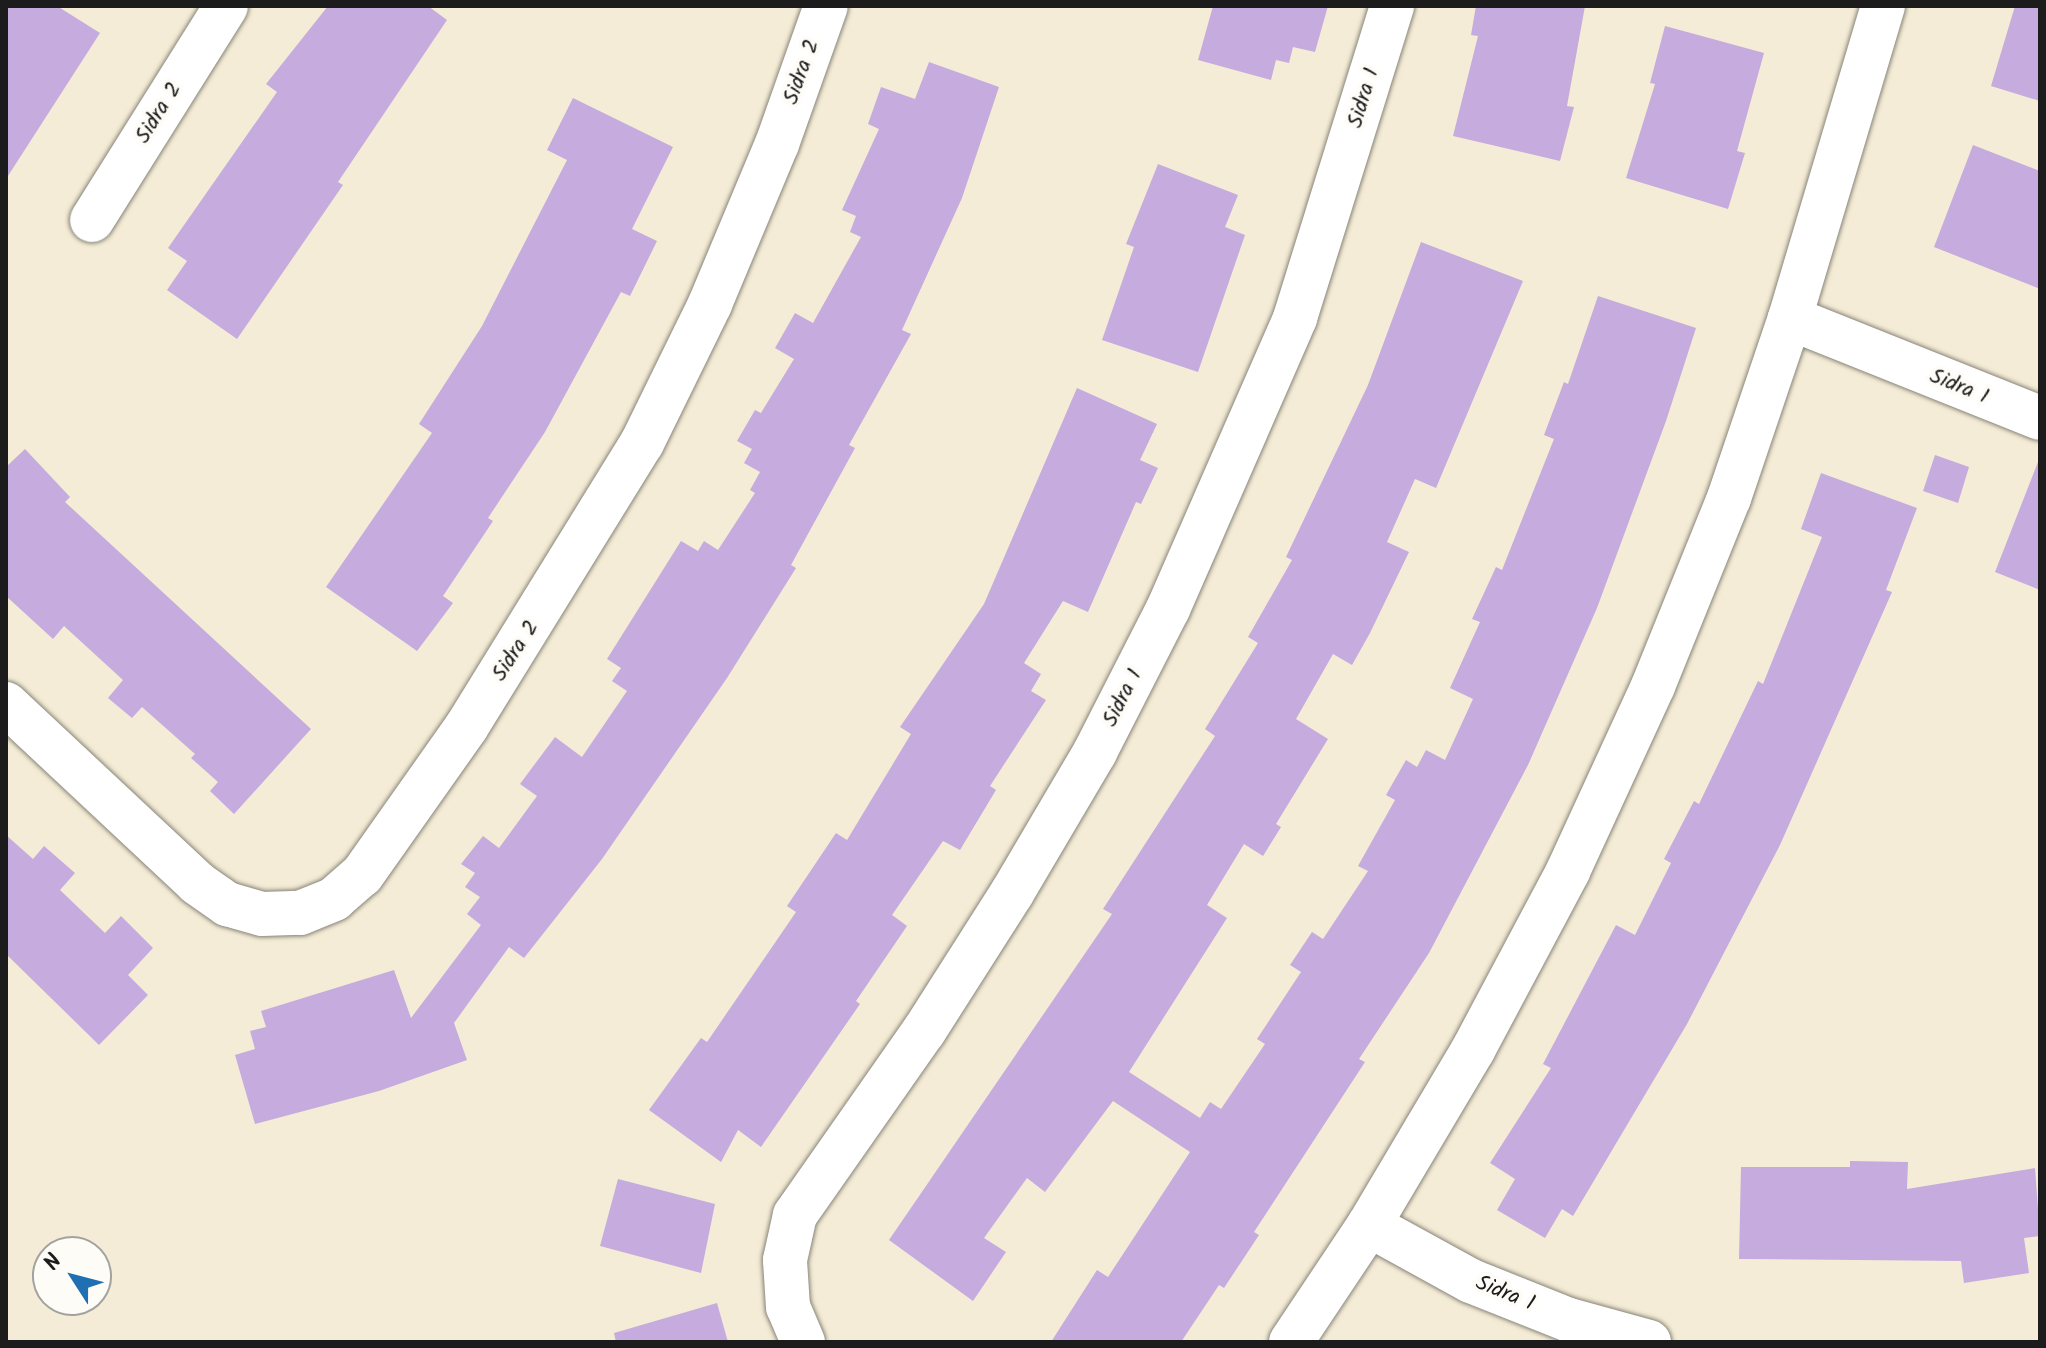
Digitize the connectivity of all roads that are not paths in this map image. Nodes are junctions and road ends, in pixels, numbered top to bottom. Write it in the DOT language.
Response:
graph roads {
  1 [pos="226,6"];
  2 [pos="826,6"];
  3 [pos="1392,6"];
  4 [pos="1883,6"];
  5 [pos="92,220"];
  6 [pos="1790,318"];
  7 [pos="2040,418"];
  8 [pos="6,704"];
  9 [pos="1369,1225"];
  10 [pos="803,1342"];
  11 [pos="1291,1342"];
  12 [pos="1649,1342"];
  1 -- 5 [label="street, Sidra 2"];
  2 -- 8 [label="street, Sidra 2"];
  3 -- 10 [label="street, Sidra 1"];
  4 -- 6 [label="street"];
  6 -- 7 [label="street, Sidra 1"];
  6 -- 9 [label="street"];
  9 -- 11 [label="street"];
  9 -- 12 [label="street, Sidra 1"];
}
